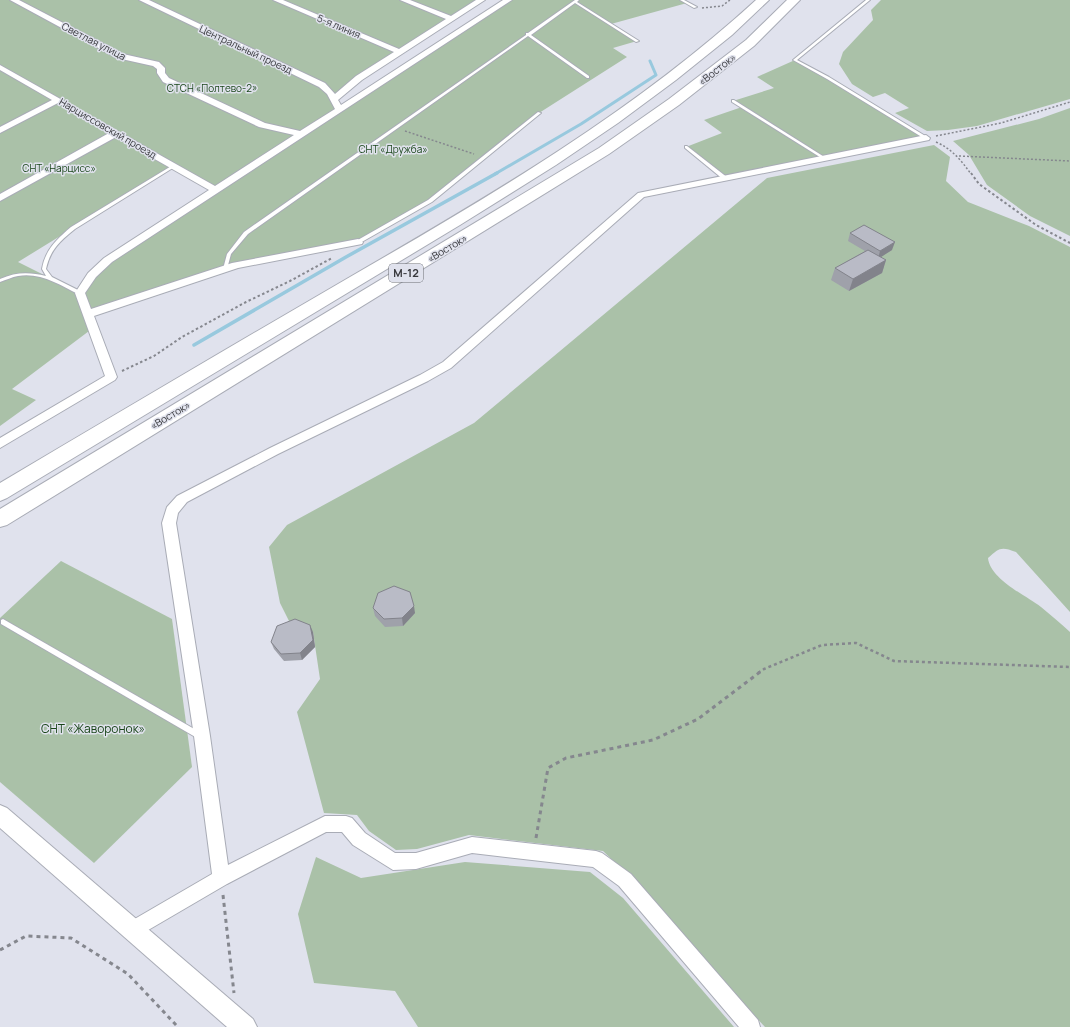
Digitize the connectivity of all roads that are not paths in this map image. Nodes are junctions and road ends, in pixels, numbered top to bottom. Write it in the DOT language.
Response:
graph roads {
  1 [pos="14,0"];
  2 [pos="143,0"];
  3 [pos="277,0"];
  4 [pos="404,0"];
  5 [pos="481,0"];
  6 [pos="508,0"];
  7 [pos="682,0"];
  8 [pos="763,0"];
  9 [pos="794,0"];
  10 [pos="868,0"];
  11 [pos="576,1"];
  12 [pos="695,7"];
  13 [pos="452,19"];
  14 [pos="527,34"];
  15 [pos="637,41"];
  16 [pos="400,52"];
  17 [pos="1,69"];
  18 [pos="588,77"];
  19 [pos="58,100"];
  20 [pos="334,100"];
  21 [pos="733,101"];
  22 [pos="339,109"];
  23 [pos="539,113"];
  24 [pos="0,130"];
  25 [pos="116,133"];
  26 [pos="301,134"];
  27 [pos="926,138"];
  28 [pos="686,147"];
  29 [pos="824,158"];
  30 [pos="174,166"];
  31 [pos="726,179"];
  32 [pos="215,190"];
  33 [pos="0,198"];
  34 [pos="358,242"];
  35 [pos="225,269"];
  36 [pos="50,278"];
  37 [pos="0,281"];
  38 [pos="80,293"];
  39 [pos="88,314"];
  40 [pos="0,444"];
  41 [pos="0,493"];
  42 [pos="0,519"];
  43 [pos="3,622"];
  44 [pos="202,736"];
  45 [pos="0,815"];
  46 [pos="221,878"];
  47 [pos="132,930"];
  48 [pos="241,1024"];
  49 [pos="751,1027"];
  1 -- 26 [label="street, Светлая улица"];
  2 -- 20 [label="street, Центральный проезд"];
  3 -- 16 [label="street, 5-я линия"];
  4 -- 13 [label="street"];
  5 -- 13 [label="street"];
  6 -- 22 [label="street"];
  7 -- 12 [label="lane"];
  8 -- 41 [label="highway, «Восток» / М-12"];
  9 -- 42 [label="highway, «Восток» / М-12"];
  10 -- 27 [label="lane"];
  11 -- 14 [label="lane"];
  11 -- 15 [label="lane"];
  13 -- 16 [label="street"];
  14 -- 18 [label="lane"];
  14 -- 35 [label="lane"];
  16 -- 20 [label="street"];
  17 -- 19 [label="street, Нарциссовский проезд"];
  19 -- 24 [label="street"];
  19 -- 25 [label="street, Нарциссовский проезд"];
  20 -- 22 [label="street, Центральный проезд"];
  21 -- 29 [label="lane"];
  22 -- 26 [label="street"];
  23 -- 34 [label="lane"];
  25 -- 30 [label="street, Нарциссовский проезд"];
  25 -- 33 [label="street"];
  26 -- 32 [label="street"];
  27 -- 29 [label="street"];
  28 -- 31 [label="lane"];
  29 -- 31 [label="street"];
  30 -- 32 [label="street, Нарциссовский проезд"];
  30 -- 36 [label="lane"];
  31 -- 44 [label="street"];
  32 -- 38 [label="street"];
  34 -- 35 [label="street"];
  35 -- 39 [label="street"];
  36 -- 37 [label="lane"];
  36 -- 38 [label="lane"];
  38 -- 39 [label="street"];
  39 -- 40 [label="street"];
  43 -- 44 [label="lane"];
  44 -- 46 [label="street"];
  45 -- 47 [label="street"];
  46 -- 47 [label="street"];
  46 -- 49 [label="street"];
  47 -- 48 [label="street"];
}
